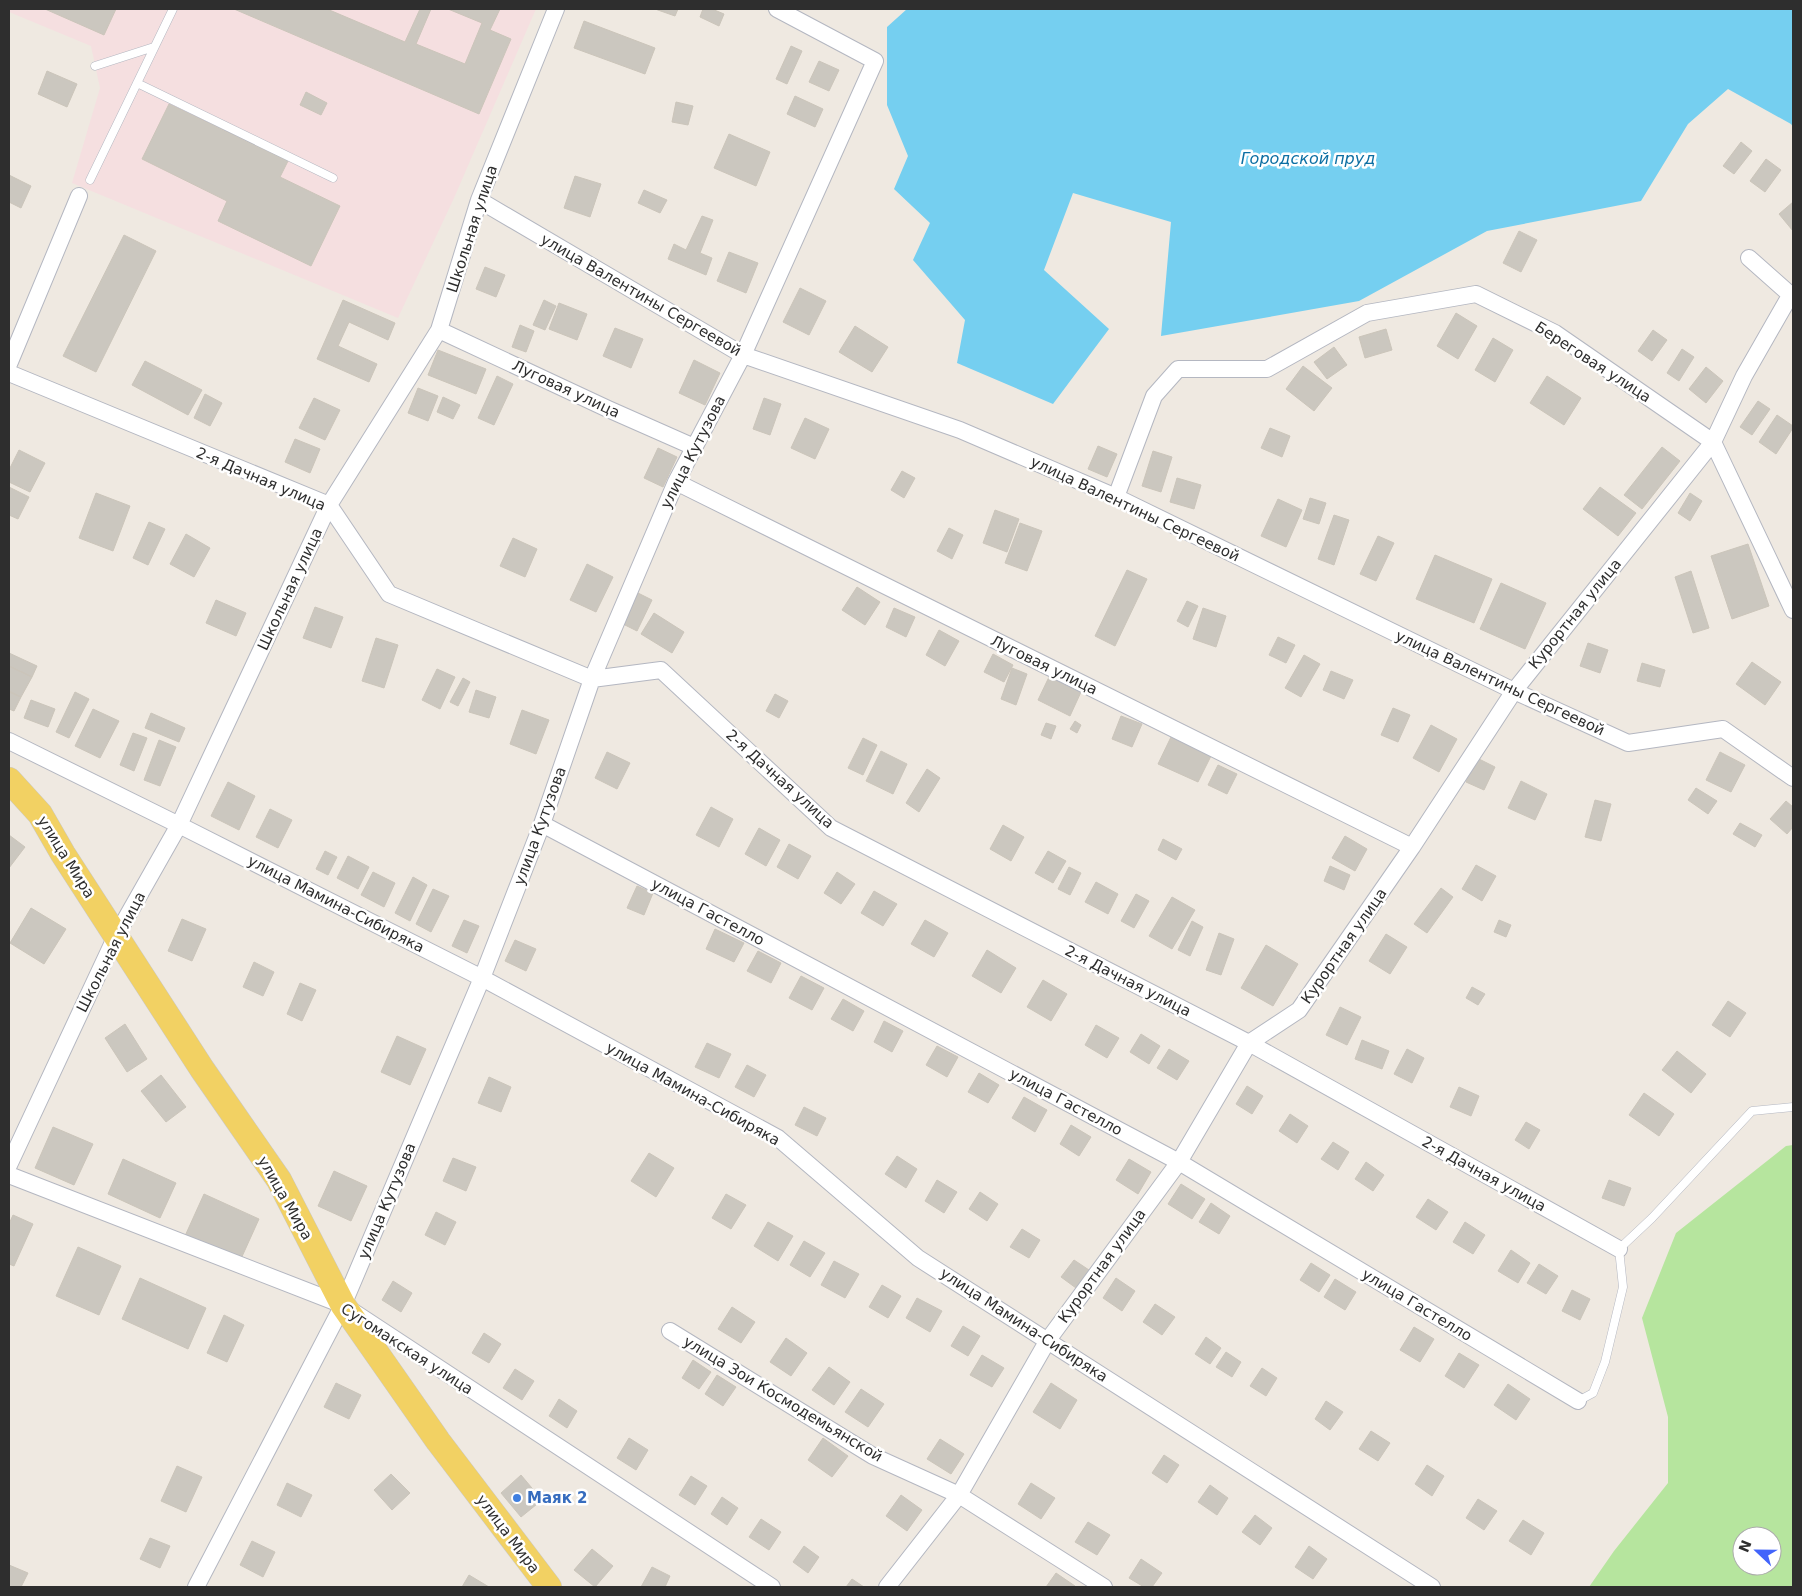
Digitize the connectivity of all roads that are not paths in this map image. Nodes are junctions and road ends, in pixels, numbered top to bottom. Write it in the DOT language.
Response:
graph roads {
  1 [pos="172,9"];
  2 [pos="556,9"];
  3 [pos="777,9"];
  4 [pos="154,48"];
  5 [pos="95,66"];
  6 [pos="137,83"];
  7 [pos="333,178"];
  8 [pos="90,180"];
  9 [pos="79,196"];
  10 [pos="479,200"];
  11 [pos="1749,258"];
  12 [pos="1792,295"];
  13 [pos="440,330"];
  14 [pos="743,355"];
  15 [pos="9,364"];
  16 [pos="9,372"];
  17 [pos="1713,442"];
  18 [pos="694,447"];
  19 [pos="676,482"];
  20 [pos="1116,497"];
  21 [pos="329,505"];
  22 [pos="1793,610"];
  23 [pos="592,680"];
  24 [pos="1514,690"];
  25 [pos="9,741"];
  26 [pos="1793,778"];
  27 [pos="9,780"];
  28 [pos="179,824"];
  29 [pos="542,824"];
  30 [pos="1412,847"];
  31 [pos="116,936"];
  32 [pos="482,978"];
  33 [pos="1249,1043"];
  34 [pos="1793,1106"];
  35 [pos="1179,1162"];
  36 [pos="9,1165"];
  37 [pos="9,1175"];
  38 [pos="1619,1249"];
  39 [pos="343,1305"];
  40 [pos="670,1331"];
  41 [pos="1048,1340"];
  42 [pos="1578,1401"];
  43 [pos="959,1495"];
  44 [pos="544,1585"];
  45 [pos="196,1587"];
  46 [pos="772,1587"];
  47 [pos="887,1587"];
  48 [pos="1104,1587"];
  49 [pos="1432,1587"];
  1 -- 4 [label="lane"];
  2 -- 10 [label="street, Школьная улица"];
  3 -- 14 [label="street, улица Кутузова"];
  4 -- 5 [label="lane"];
  4 -- 6 [label="lane"];
  6 -- 7 [label="lane"];
  6 -- 8 [label="lane"];
  9 -- 15 [label="street"];
  10 -- 13 [label="street, Школьная улица"];
  10 -- 14 [label="street, улица Валентины Сергеевой"];
  11 -- 12 [label="street"];
  12 -- 17 [label="street, Курортная улица"];
  13 -- 18 [label="street, Луговая улица"];
  13 -- 21 [label="street, Школьная улица"];
  14 -- 18 [label="street, улица Кутузова"];
  14 -- 20 [label="street, улица Валентины Сергеевой"];
  16 -- 21 [label="street, 2-я Дачная улица"];
  17 -- 20 [label="street, Береговая улица"];
  17 -- 22 [label="street"];
  17 -- 24 [label="street, Курортная улица"];
  18 -- 19 [label="street, улица Кутузова"];
  19 -- 23 [label="street, улица Кутузова"];
  19 -- 30 [label="street, Луговая улица"];
  20 -- 24 [label="street, улица Валентины Сергеевой"];
  21 -- 23 [label="street, 2-я Дачная улица"];
  21 -- 28 [label="street, Школьная улица"];
  23 -- 29 [label="street, улица Кутузова"];
  23 -- 33 [label="street, 2-я Дачная улица"];
  24 -- 26 [label="street, улица Валентины Сергеевой"];
  24 -- 30 [label="street, Курортная улица"];
  25 -- 28 [label="street, улица Мамина-Сибиряка"];
  27 -- 31 [label="main road, улица Мира"];
  28 -- 31 [label="street, Школьная улица"];
  28 -- 32 [label="street, улица Мамина-Сибиряка"];
  29 -- 32 [label="street, улица Кутузова"];
  29 -- 35 [label="street, улица Гастелло"];
  30 -- 33 [label="street, Курортная улица"];
  31 -- 36 [label="street, Школьная улица"];
  31 -- 39 [label="main road, улица Мира"];
  32 -- 39 [label="street, улица Кутузова"];
  32 -- 41 [label="street, улица Мамина-Сибиряка"];
  33 -- 35 [label="street, Курортная улица"];
  33 -- 38 [label="street, 2-я Дачная улица"];
  34 -- 38 [label="lane"];
  35 -- 41 [label="street, Курортная улица"];
  35 -- 42 [label="street, улица Гастелло"];
  37 -- 39 [label="street, Сугомакская улица"];
  38 -- 42 [label="lane"];
  39 -- 44 [label="main road, улица Мира"];
  39 -- 45 [label="street, улица Кутузова"];
  39 -- 46 [label="street, Сугомакская улица"];
  40 -- 43 [label="street, улица Зои Космодемьянской"];
  41 -- 43 [label="street, Курортная улица"];
  41 -- 49 [label="street, улица Мамина-Сибиряка"];
  43 -- 47 [label="street, Курортная улица"];
  43 -- 48 [label="street, улица Зои Космодемьянской"];
}
